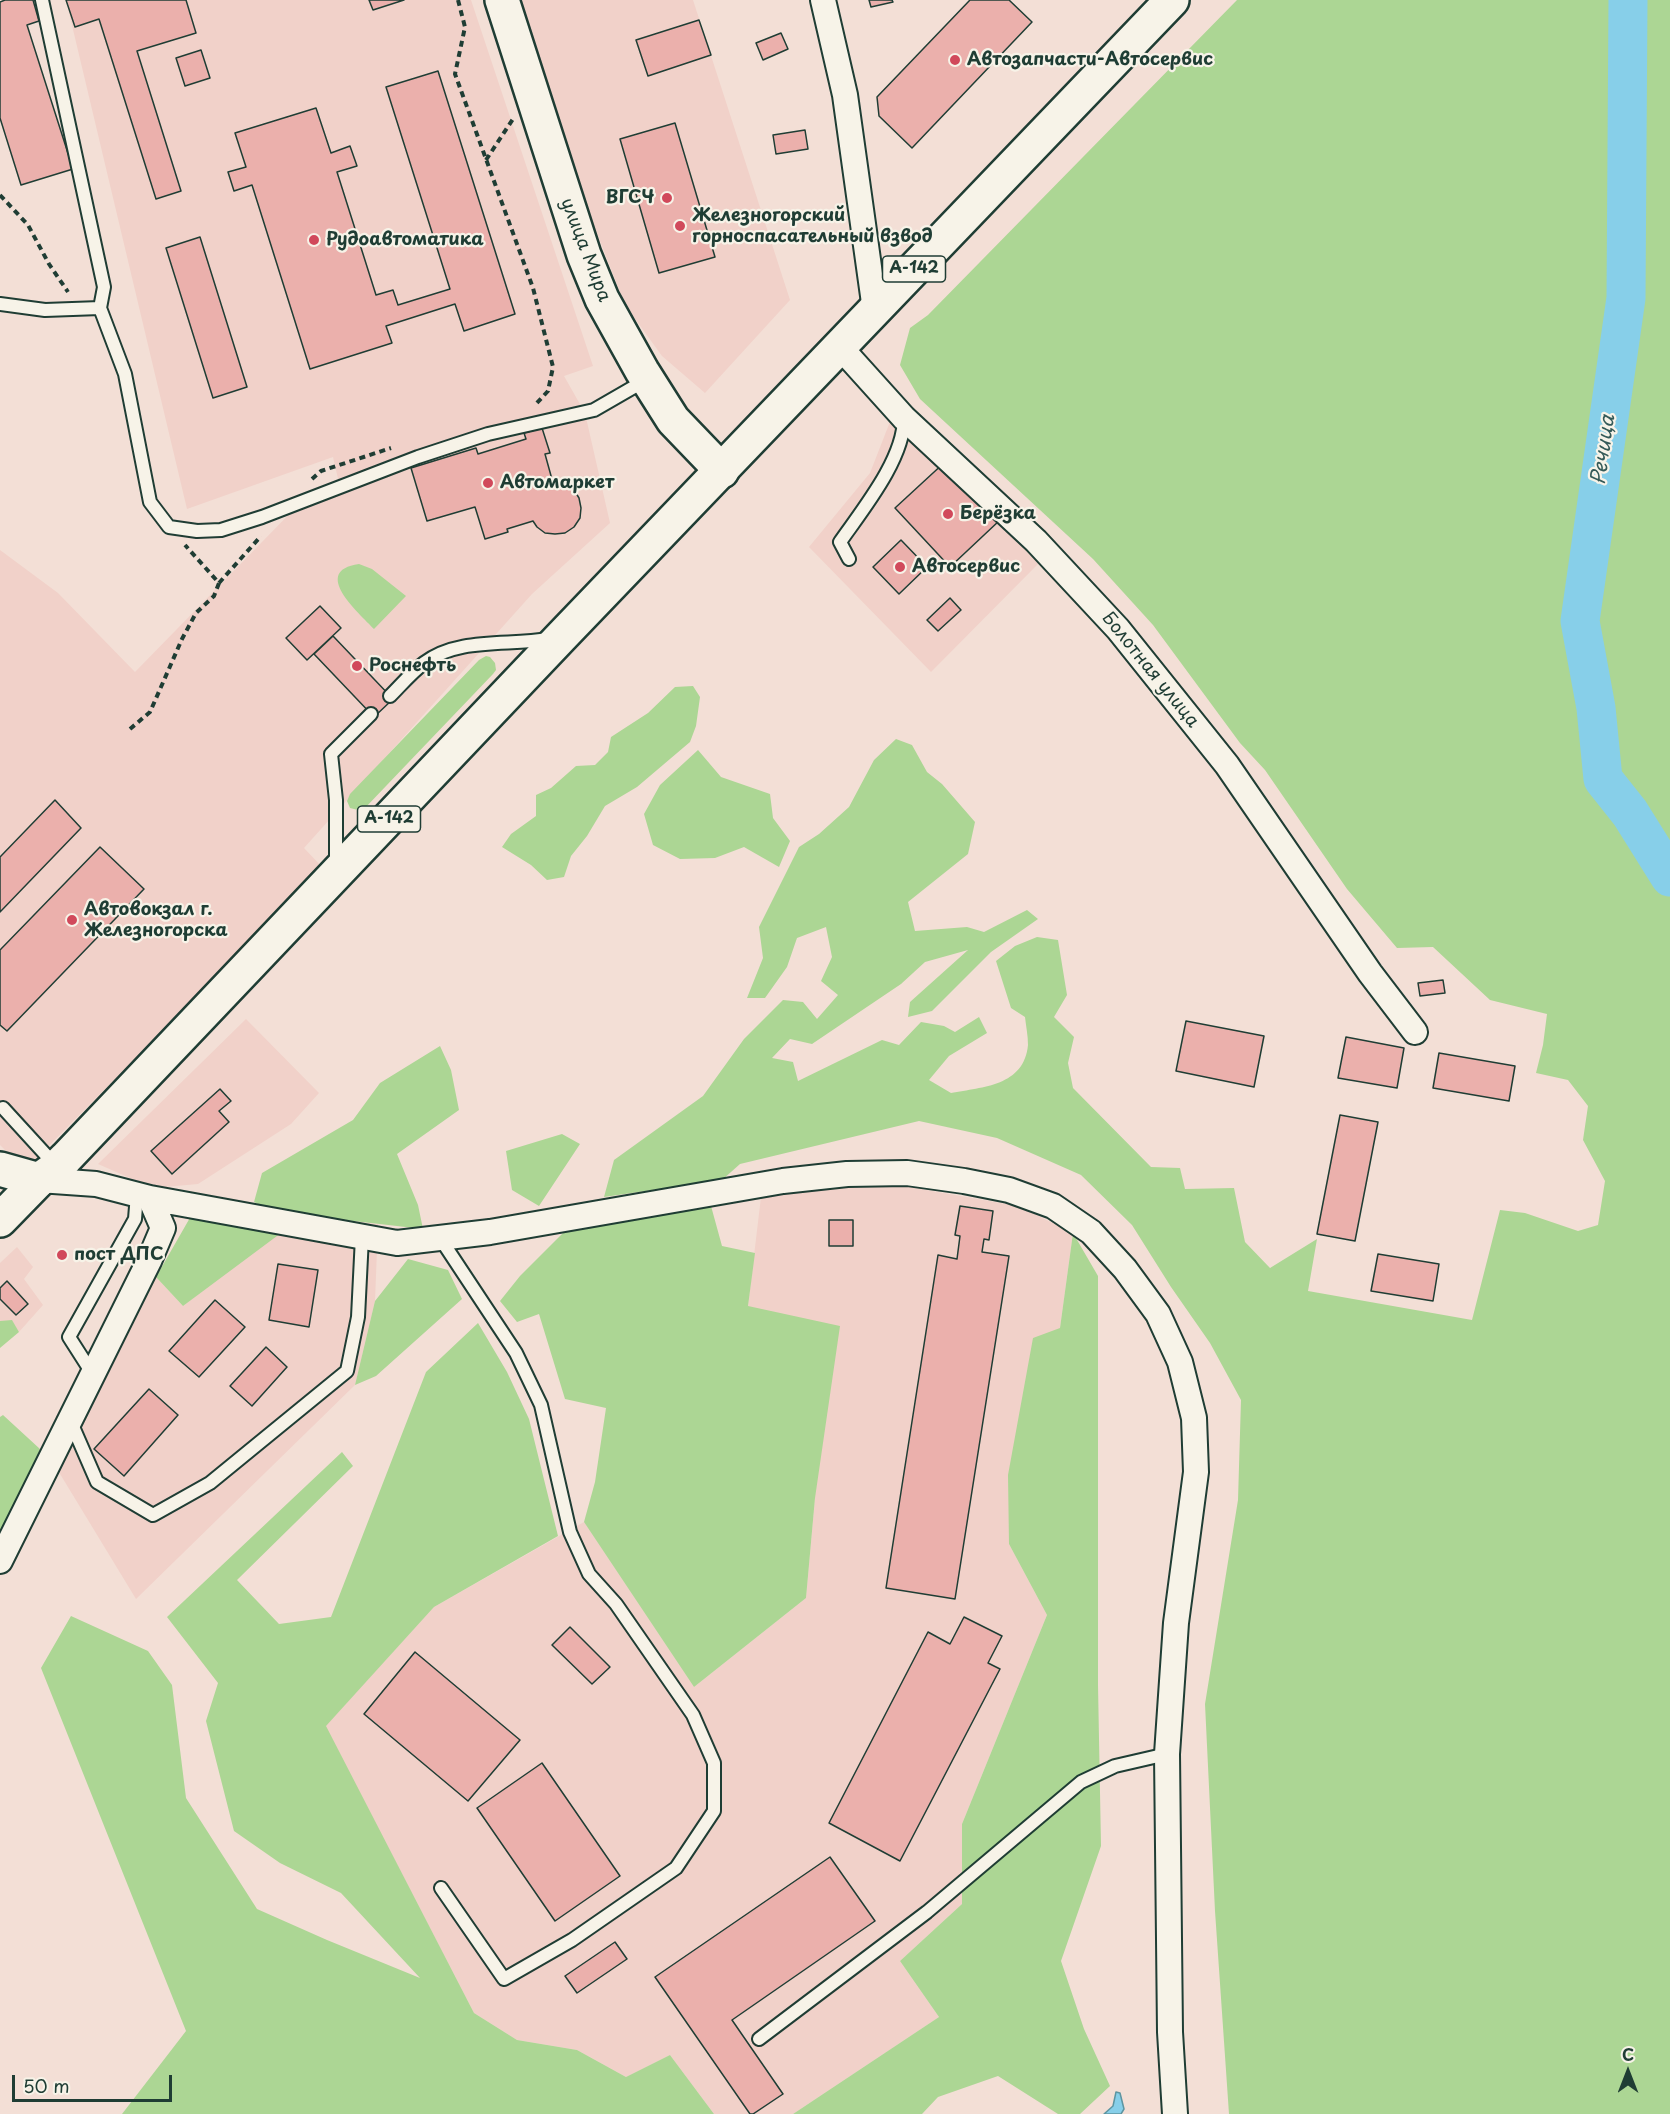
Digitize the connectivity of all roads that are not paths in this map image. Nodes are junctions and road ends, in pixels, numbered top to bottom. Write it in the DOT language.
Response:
graph roads {
  1 [pos="42,0"];
  2 [pos="502,0"];
  3 [pos="823,0"];
  4 [pos="1172,0"];
  5 [pos="0,304"];
  6 [pos="100,308"];
  7 [pos="875,310"];
  8 [pos="840,347"];
  9 [pos="647,380"];
  10 [pos="904,418"];
  11 [pos="722,471"];
  12 [pos="849,559"];
  13 [pos="561,637"];
  14 [pos="390,696"];
  15 [pos="372,714"];
  16 [pos="336,875"];
  17 [pos="1415,1032"];
  18 [pos="3,1108"];
  19 [pos="0,1169"];
  20 [pos="48,1174"];
  21 [pos="144,1196"];
  22 [pos="0,1220"];
  23 [pos="362,1237"];
  24 [pos="440,1238"];
  25 [pos="92,1373"];
  26 [pos="69,1419"];
  27 [pos="0,1561"];
  28 [pos="1167,1754"];
  29 [pos="441,1888"];
  30 [pos="759,2039"];
  31 [pos="1175,2114"];
  1 -- 6 [label="lane"];
  2 -- 9 [label="main road, улица Мира"];
  3 -- 7 [label="street"];
  4 -- 7 [label="main road, А-142"];
  5 -- 6 [label="lane"];
  6 -- 9 [label="lane"];
  7 -- 8 [label="main road, А-142"];
  8 -- 10 [label="street, Болотная улица"];
  8 -- 11 [label="main road, А-142"];
  9 -- 11 [label="main road, улица Мира"];
  10 -- 12 [label="lane"];
  10 -- 17 [label="street, Болотная улица"];
  11 -- 13 [label="main road, А-142"];
  13 -- 14 [label="lane"];
  13 -- 16 [label="main road, А-142"];
  15 -- 16 [label="lane"];
  16 -- 20 [label="main road, А-142"];
  18 -- 20 [label="lane"];
  19 -- 20 [label="main road"];
  20 -- 21 [label="street"];
  20 -- 22 [label="main road, А-142"];
  21 -- 23 [label="street"];
  21 -- 25 [label="street"];
  21 -- 25 [label="lane"];
  23 -- 24 [label="street"];
  23 -- 26 [label="lane"];
  24 -- 28 [label="street"];
  24 -- 29 [label="lane"];
  25 -- 26 [label="street"];
  26 -- 27 [label="street"];
  28 -- 30 [label="lane"];
  28 -- 31 [label="street"];
}
